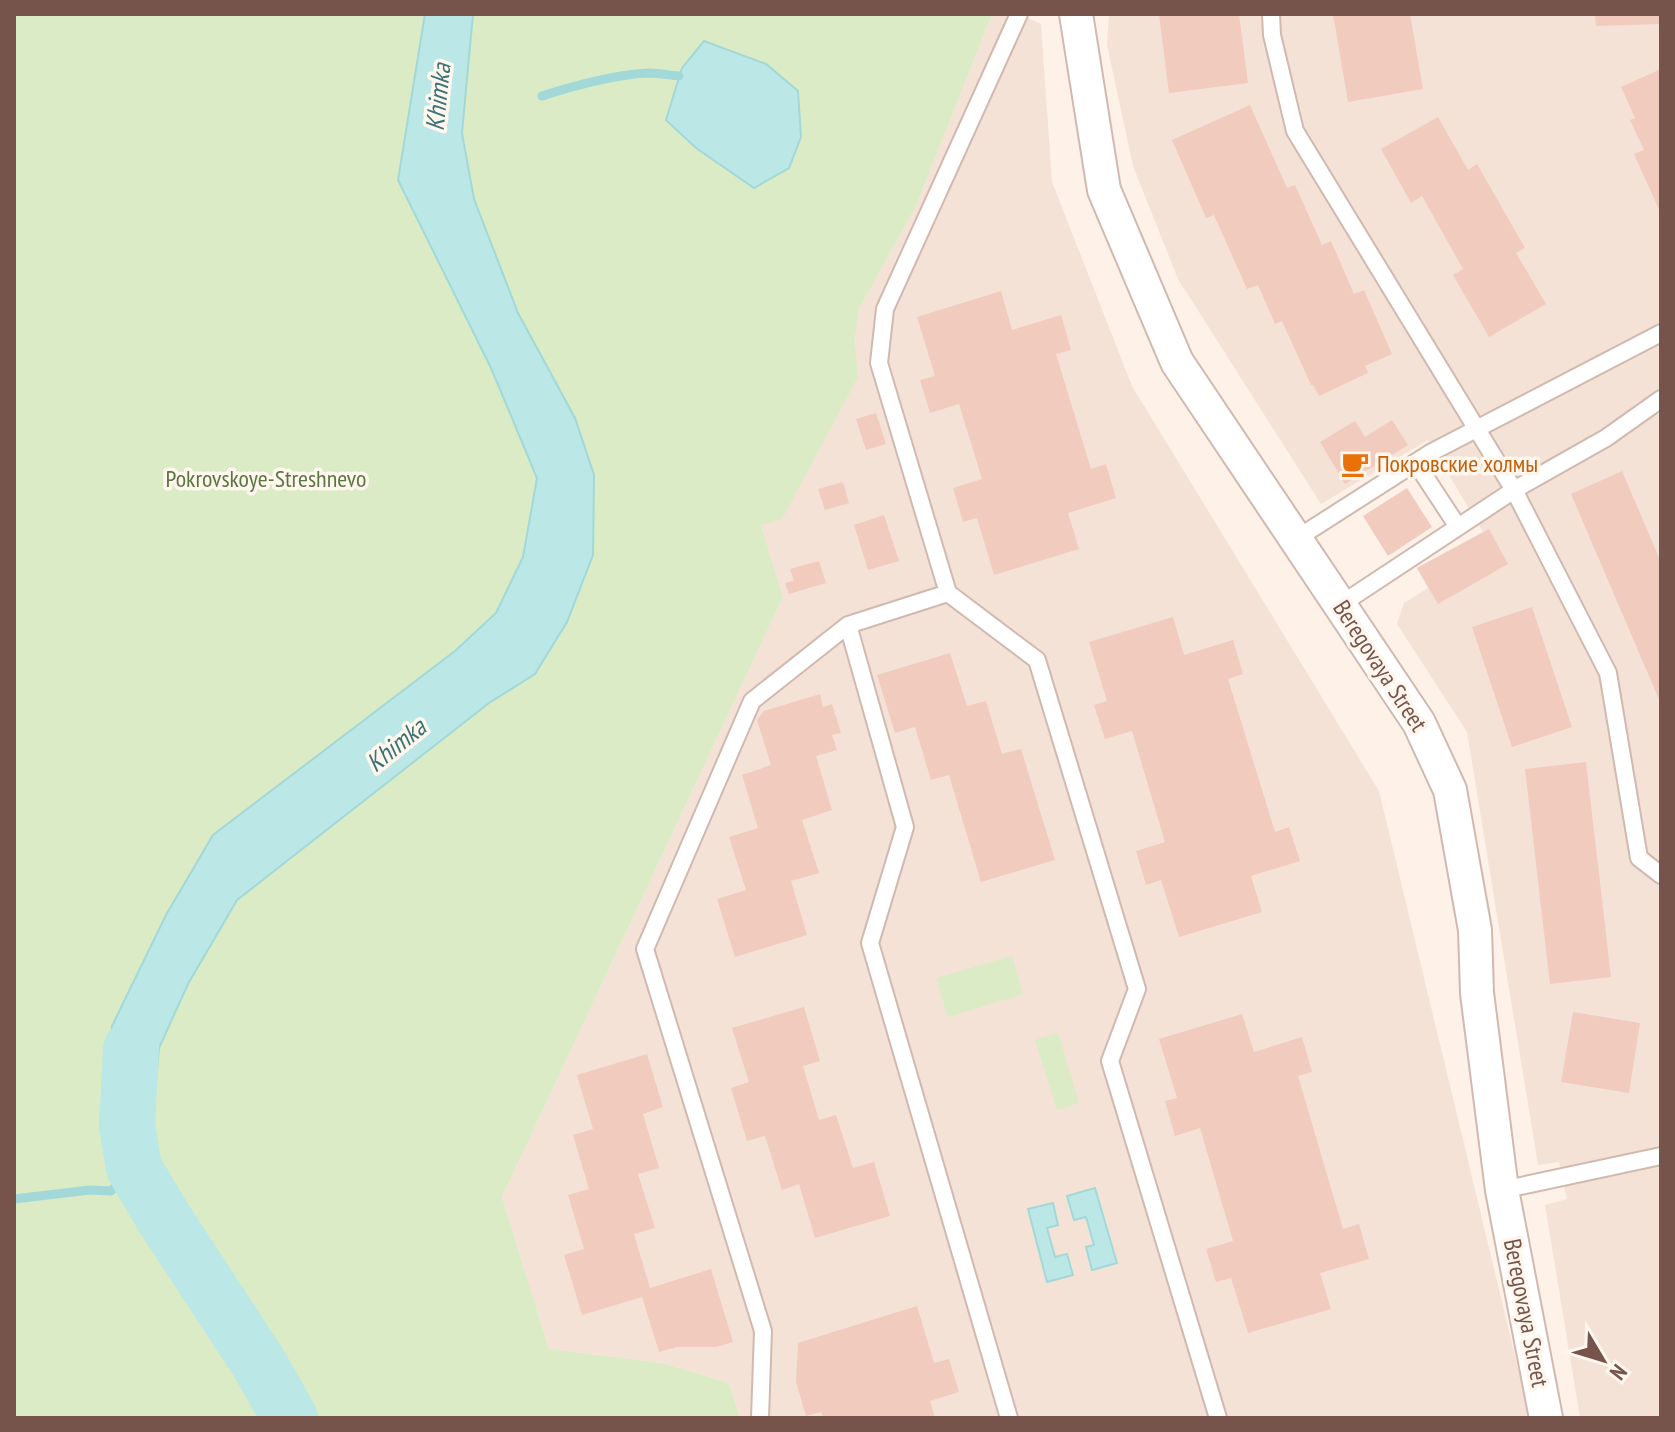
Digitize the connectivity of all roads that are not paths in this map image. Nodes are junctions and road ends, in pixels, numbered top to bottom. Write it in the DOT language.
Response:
graph roads {
  1 [pos="1019,14"];
  2 [pos="1076,14"];
  3 [pos="1271,14"];
  4 [pos="1661,333"];
  5 [pos="1661,399"];
  6 [pos="1477,430"];
  7 [pos="1416,463"];
  8 [pos="1514,490"];
  9 [pos="1458,527"];
  10 [pos="1296,539"];
  11 [pos="948,593"];
  12 [pos="1340,605"];
  13 [pos="848,625"];
  14 [pos="1661,875"];
  15 [pos="1661,1156"];
  16 [pos="1502,1190"];
  17 [pos="760,1418"];
  18 [pos="1009,1418"];
  19 [pos="1218,1418"];
  20 [pos="1546,1418"];
  1 -- 11 [label="lane"];
  2 -- 10 [label="street, Beregovaya Street"];
  3 -- 6 [label="lane"];
  4 -- 6 [label="lane"];
  5 -- 8 [label="lane"];
  6 -- 7 [label="lane"];
  6 -- 8 [label="lane"];
  7 -- 9 [label="lane"];
  7 -- 10 [label="lane"];
  8 -- 9 [label="lane"];
  8 -- 14 [label="lane"];
  9 -- 12 [label="lane"];
  10 -- 12 [label="street, Beregovaya Street"];
  11 -- 13 [label="lane"];
  11 -- 19 [label="lane"];
  12 -- 16 [label="street, Beregovaya Street"];
  13 -- 17 [label="lane"];
  13 -- 18 [label="lane"];
  15 -- 16 [label="lane"];
  16 -- 20 [label="street, Beregovaya Street"];
}
